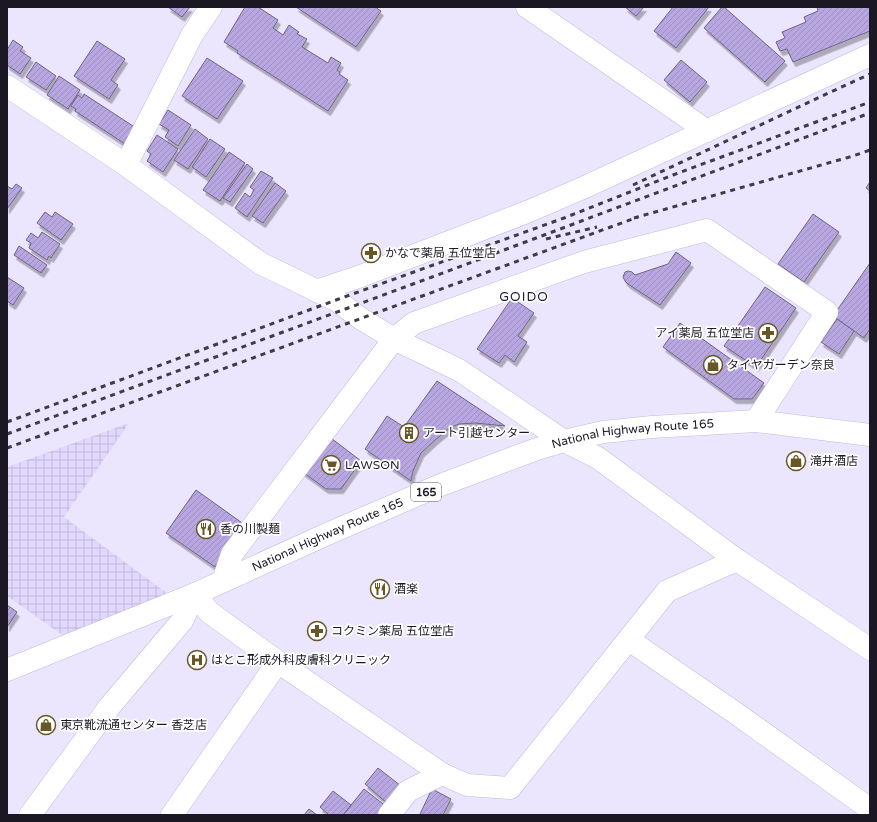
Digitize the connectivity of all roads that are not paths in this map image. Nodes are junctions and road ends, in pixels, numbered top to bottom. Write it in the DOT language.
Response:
graph roads {
  1 [pos="211,7"];
  2 [pos="527,7"];
  3 [pos="870,55"];
  4 [pos="7,86"];
  5 [pos="706,131"];
  6 [pos="126,165"];
  7 [pos="316,290"];
  8 [pos="394,339"];
  9 [pos="756,421"];
  10 [pos="870,435"];
  11 [pos="564,441"];
  12 [pos="737,560"];
  13 [pos="223,581"];
  14 [pos="194,594"];
  15 [pos="628,640"];
  16 [pos="870,649"];
  17 [pos="278,662"];
  18 [pos="7,670"];
  19 [pos="442,774"];
  20 [pos="870,808"];
  21 [pos="30,815"];
  22 [pos="172,815"];
  23 [pos="389,815"];
  1 -- 6 [label="main road"];
  2 -- 5 [label="main road"];
  3 -- 5 [label="main road"];
  4 -- 6 [label="main road"];
  5 -- 7 [label="main road"];
  6 -- 7 [label="main road"];
  7 -- 8 [label="main road"];
  8 -- 9 [label="main road"];
  8 -- 11 [label="main road"];
  8 -- 13 [label="main road"];
  9 -- 10 [label="main road, National Highway Route 165 / 165"];
  9 -- 11 [label="main road, National Highway Route 165 / 165"];
  11 -- 12 [label="main road"];
  11 -- 13 [label="main road, National Highway Route 165 / 165"];
  12 -- 15 [label="main road"];
  12 -- 16 [label="main road"];
  13 -- 14 [label="main road, National Highway Route 165 / 165"];
  14 -- 17 [label="main road"];
  14 -- 18 [label="main road, National Highway Route 165 / 165"];
  14 -- 21 [label="main road"];
  15 -- 19 [label="main road"];
  15 -- 20 [label="main road"];
  17 -- 19 [label="main road"];
  17 -- 22 [label="main road"];
  19 -- 23 [label="main road"];
}
